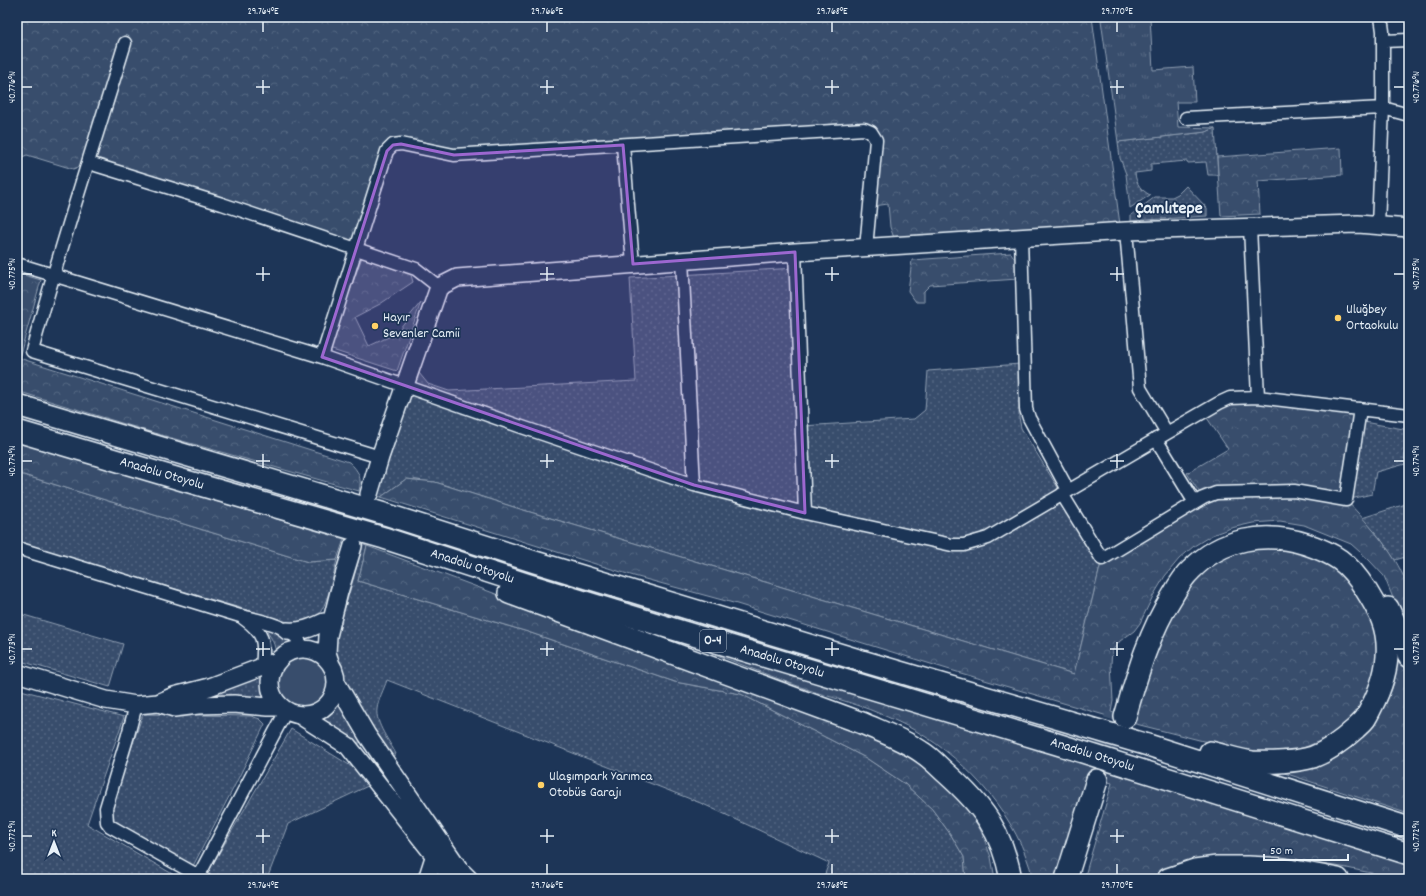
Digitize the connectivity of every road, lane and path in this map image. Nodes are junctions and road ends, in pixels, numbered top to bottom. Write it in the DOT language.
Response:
graph roads {
  1 [pos="1380,17"];
  2 [pos="1409,40"];
  3 [pos="1383,41"];
  4 [pos="125,43"];
  5 [pos="1383,108"];
  6 [pos="1409,115"];
  7 [pos="1186,118"];
  8 [pos="623,145"];
  9 [pos="89,163"];
  10 [pos="1378,224"];
  11 [pos="1250,227"];
  12 [pos="1409,228"];
  13 [pos="1126,231"];
  14 [pos="1020,237"];
  15 [pos="866,248"];
  16 [pos="356,249"];
  17 [pos="795,252"];
  18 [pos="682,260"];
  19 [pos="17,264"];
  20 [pos="633,264"];
  21 [pos="52,275"];
  22 [pos="438,287"];
  23 [pos="322,357"];
  24 [pos="404,386"];
  25 [pos="1258,397"];
  26 [pos="17,406"];
  27 [pos="1360,409"];
  28 [pos="1409,415"];
  29 [pos="17,430"];
  30 [pos="1167,432"];
  31 [pos="1156,439"];
  32 [pos="380,457"];
  33 [pos="694,485"];
  34 [pos="1065,492"];
  35 [pos="369,494"];
  36 [pos="1195,503"];
  37 [pos="805,513"];
  38 [pos="384,538"];
  39 [pos="353,546"];
  40 [pos="17,548"];
  41 [pos="339,592"];
  42 [pos="240,616"];
  43 [pos="324,622"];
  44 [pos="287,631"];
  45 [pos="305,649"];
  46 [pos="1409,657"];
  47 [pos="270,664"];
  48 [pos="331,665"];
  49 [pos="17,673"];
  50 [pos="336,682"];
  51 [pos="158,703"];
  52 [pos="136,705"];
  53 [pos="289,711"];
  54 [pos="1148,745"];
  55 [pos="1409,828"];
  56 [pos="440,840"];
  57 [pos="1409,854"];
  58 [pos="434,857"];
  59 [pos="451,874"];
  60 [pos="200,878"];
  61 [pos="426,879"];
  62 [pos="469,879"];
  63 [pos="1011,879"];
  64 [pos="1066,879"];
  65 [pos="1078,879"];
  66 [pos="1168,879"];
  67 [pos="1338,879"];
  1 -- 3 [label="street"];
  2 -- 3 [label="street"];
  3 -- 5 [label="street"];
  4 -- 9 [label="street"];
  5 -- 6 [label="street"];
  5 -- 7 [label="street"];
  5 -- 10 [label="street"];
  8 -- 15 [label="street"];
  8 -- 16 [label="street"];
  8 -- 20 [label="street"];
  9 -- 16 [label="street"];
  9 -- 21 [label="street"];
  10 -- 11 [label="main road"];
  10 -- 12 [label="main road"];
  11 -- 13 [label="main road"];
  11 -- 25 [label="street"];
  13 -- 14 [label="main road"];
  13 -- 30 [label="street"];
  14 -- 15 [label="main road"];
  14 -- 34 [label="street"];
  15 -- 17 [label="main road"];
  16 -- 22 [label="street"];
  16 -- 23 [label="street"];
  17 -- 18 [label="main road"];
  17 -- 37 [label="street"];
  18 -- 20 [label="main road"];
  18 -- 33 [label="street"];
  19 -- 21 [label="street"];
  20 -- 22 [label="main road"];
  21 -- 23 [label="street"];
  21 -- 32 [label="street"];
  22 -- 24 [label="main road"];
  23 -- 24 [label="street"];
  24 -- 32 [label="main road"];
  24 -- 33 [label="street"];
  25 -- 27 [label="street"];
  25 -- 30 [label="street"];
  26 -- 54 [label="highway, Anadolu Otoyolu / O-4"];
  27 -- 28 [label="street"];
  27 -- 36 [label="street"];
  29 -- 38 [label="highway, Anadolu Otoyolu / O-4"];
  30 -- 31 [label="street"];
  31 -- 34 [label="street"];
  31 -- 36 [label="street"];
  32 -- 35 [label="main road"];
  33 -- 37 [label="street"];
  34 -- 36 [label="street"];
  34 -- 37 [label="street"];
  38 -- 57 [label="highway, Anadolu Otoyolu / O-4"];
  38 -- 63 [label="highway"];
  39 -- 41 [label="main road"];
  40 -- 42 [label="street"];
  41 -- 43 [label="main road"];
  41 -- 48 [label="main road"];
  42 -- 44 [label="street"];
  42 -- 47 [label="street"];
  43 -- 44 [label="main road"];
  43 -- 45 [label="main road"];
  44 -- 45 [label="street"];
  45 -- 47 [label="main road"];
  45 -- 48 [label="main road"];
  46 -- 54 [label="highway"];
  47 -- 51 [label="main road"];
  47 -- 53 [label="main road"];
  48 -- 50 [label="main road"];
  49 -- 52 [label="main road"];
  50 -- 53 [label="main road"];
  50 -- 56 [label="main road"];
  51 -- 52 [label="main road"];
  51 -- 53 [label="main road"];
  52 -- 60 [label="street"];
  53 -- 58 [label="main road"];
  53 -- 60 [label="street"];
  54 -- 55 [label="highway, Anadolu Otoyolu / O-4"];
  56 -- 58 [label="main road"];
  56 -- 59 [label="main road"];
  58 -- 59 [label="main road"];
  58 -- 61 [label="main road"];
  59 -- 62 [label="main road"];
  64 -- 65 [label="highway"];
  66 -- 67 [label="highway"];
}
